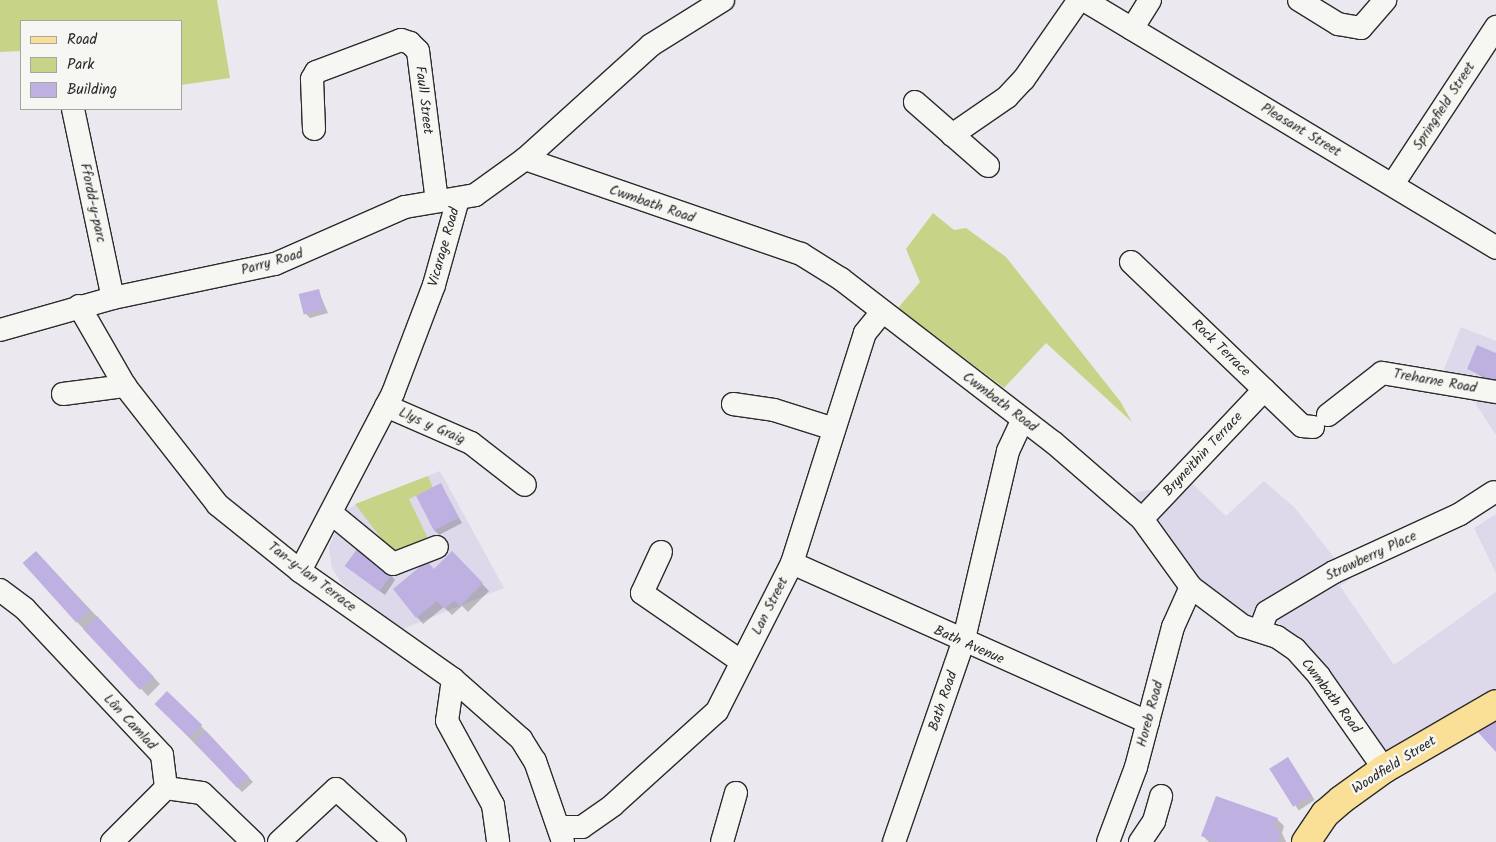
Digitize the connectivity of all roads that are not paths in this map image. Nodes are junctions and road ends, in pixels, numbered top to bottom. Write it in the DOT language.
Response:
graph roads {
  1 [pos="723,0"];
  2 [pos="1079,0"];
  3 [pos="1084,0"];
  4 [pos="1150,0"];
  5 [pos="1300,0"];
  6 [pos="1385,0"];
  7 [pos="1496,27"];
  8 [pos="1132,29"];
  9 [pos="915,102"];
  10 [pos="73,110"];
  11 [pos="314,129"];
  12 [pos="952,135"];
  13 [pos="525,159"];
  14 [pos="988,166"];
  15 [pos="1393,184"];
  16 [pos="447,200"];
  17 [pos="1496,248"];
  18 [pos="1131,262"];
  19 [pos="113,298"];
  20 [pos="80,306"];
  21 [pos="882,312"];
  22 [pos="0,330"];
  23 [pos="126,386"];
  24 [pos="1264,390"];
  25 [pos="1496,392"];
  26 [pos="64,394"];
  27 [pos="733,404"];
  28 [pos="386,406"];
  29 [pos="1023,419"];
  30 [pos="1320,421"];
  31 [pos="834,429"];
  32 [pos="525,484"];
  33 [pos="1494,492"];
  34 [pos="331,513"];
  35 [pos="1142,518"];
  36 [pos="437,547"];
  37 [pos="661,552"];
  38 [pos="792,563"];
  39 [pos="300,571"];
  40 [pos="1191,587"];
  41 [pos="0,590"];
  42 [pos="1260,630"];
  43 [pos="963,643"];
  44 [pos="742,662"];
  45 [pos="453,679"];
  46 [pos="1496,704"];
  47 [pos="1148,722"];
  48 [pos="1384,769"];
  49 [pos="166,788"];
  50 [pos="736,793"];
  51 [pos="1161,796"];
  52 [pos="562,834"];
  53 [pos="112,842"];
  54 [pos="253,842"];
  55 [pos="279,842"];
  56 [pos="395,842"];
  57 [pos="498,842"];
  58 [pos="722,842"];
  59 [pos="894,842"];
  60 [pos="1108,842"];
  61 [pos="1140,842"];
  62 [pos="1306,842"];
  1 -- 13 [label="street, Vicarage Road"];
  2 -- 12 [label="street"];
  3 -- 8 [label="street, Pleasant Street"];
  4 -- 8 [label="street"];
  5 -- 6 [label="street"];
  7 -- 15 [label="street, Springfield Street"];
  8 -- 15 [label="street, Pleasant Street"];
  9 -- 12 [label="street"];
  10 -- 19 [label="street, Ffordd-y-parc"];
  11 -- 16 [label="street, Faull Street"];
  12 -- 14 [label="street"];
  13 -- 16 [label="street, Vicarage Road"];
  13 -- 21 [label="street, Cwmbath Road"];
  15 -- 17 [label="street, Pleasant Street"];
  16 -- 19 [label="street, Parry Road"];
  16 -- 28 [label="street, Vicarage Road"];
  18 -- 24 [label="street, Rock Terrace"];
  19 -- 20 [label="street, Parry Road"];
  20 -- 22 [label="street, Parry Road"];
  20 -- 23 [label="street, Tan-y-lan Terrace"];
  21 -- 29 [label="street, Cwmbath Road"];
  21 -- 31 [label="street, Lan Street"];
  23 -- 26 [label="street"];
  23 -- 39 [label="street, Tan-y-lan Terrace"];
  24 -- 30 [label="street, Rock Terrace"];
  24 -- 35 [label="street, Bryneithin Terrace"];
  25 -- 30 [label="street, Treharne Road"];
  27 -- 31 [label="street"];
  28 -- 32 [label="street, Llys y Graig"];
  28 -- 34 [label="street, Vicarage Road"];
  29 -- 35 [label="street, Cwmbath Road"];
  29 -- 43 [label="street, Bath Road"];
  31 -- 38 [label="street, Lan Street"];
  33 -- 42 [label="street, Strawberry Place"];
  34 -- 36 [label="street"];
  34 -- 39 [label="street, Vicarage Road"];
  35 -- 40 [label="street, Cwmbath Road"];
  37 -- 44 [label="street"];
  38 -- 43 [label="street, Bath Avenue"];
  38 -- 44 [label="street, Lan Street"];
  39 -- 45 [label="street, Tan-y-lan Terrace"];
  40 -- 42 [label="street, Cwmbath Road"];
  40 -- 47 [label="street, Horeb Road"];
  41 -- 49 [label="street, Lôn Camlad"];
  42 -- 48 [label="street, Cwmbath Road"];
  43 -- 47 [label="street, Bath Avenue"];
  43 -- 59 [label="street, Bath Road"];
  44 -- 52 [label="street, Lan Street"];
  45 -- 52 [label="street, Tan-y-lan Terrace"];
  45 -- 57 [label="street"];
  46 -- 48 [label="main road, Woodfield Street"];
  47 -- 60 [label="street, Horeb Road"];
  48 -- 62 [label="main road, Woodfield Street"];
  49 -- 53 [label="street"];
  49 -- 54 [label="street"];
  50 -- 58 [label="street"];
  51 -- 61 [label="street"];
  55 -- 56 [label="street"];
}
